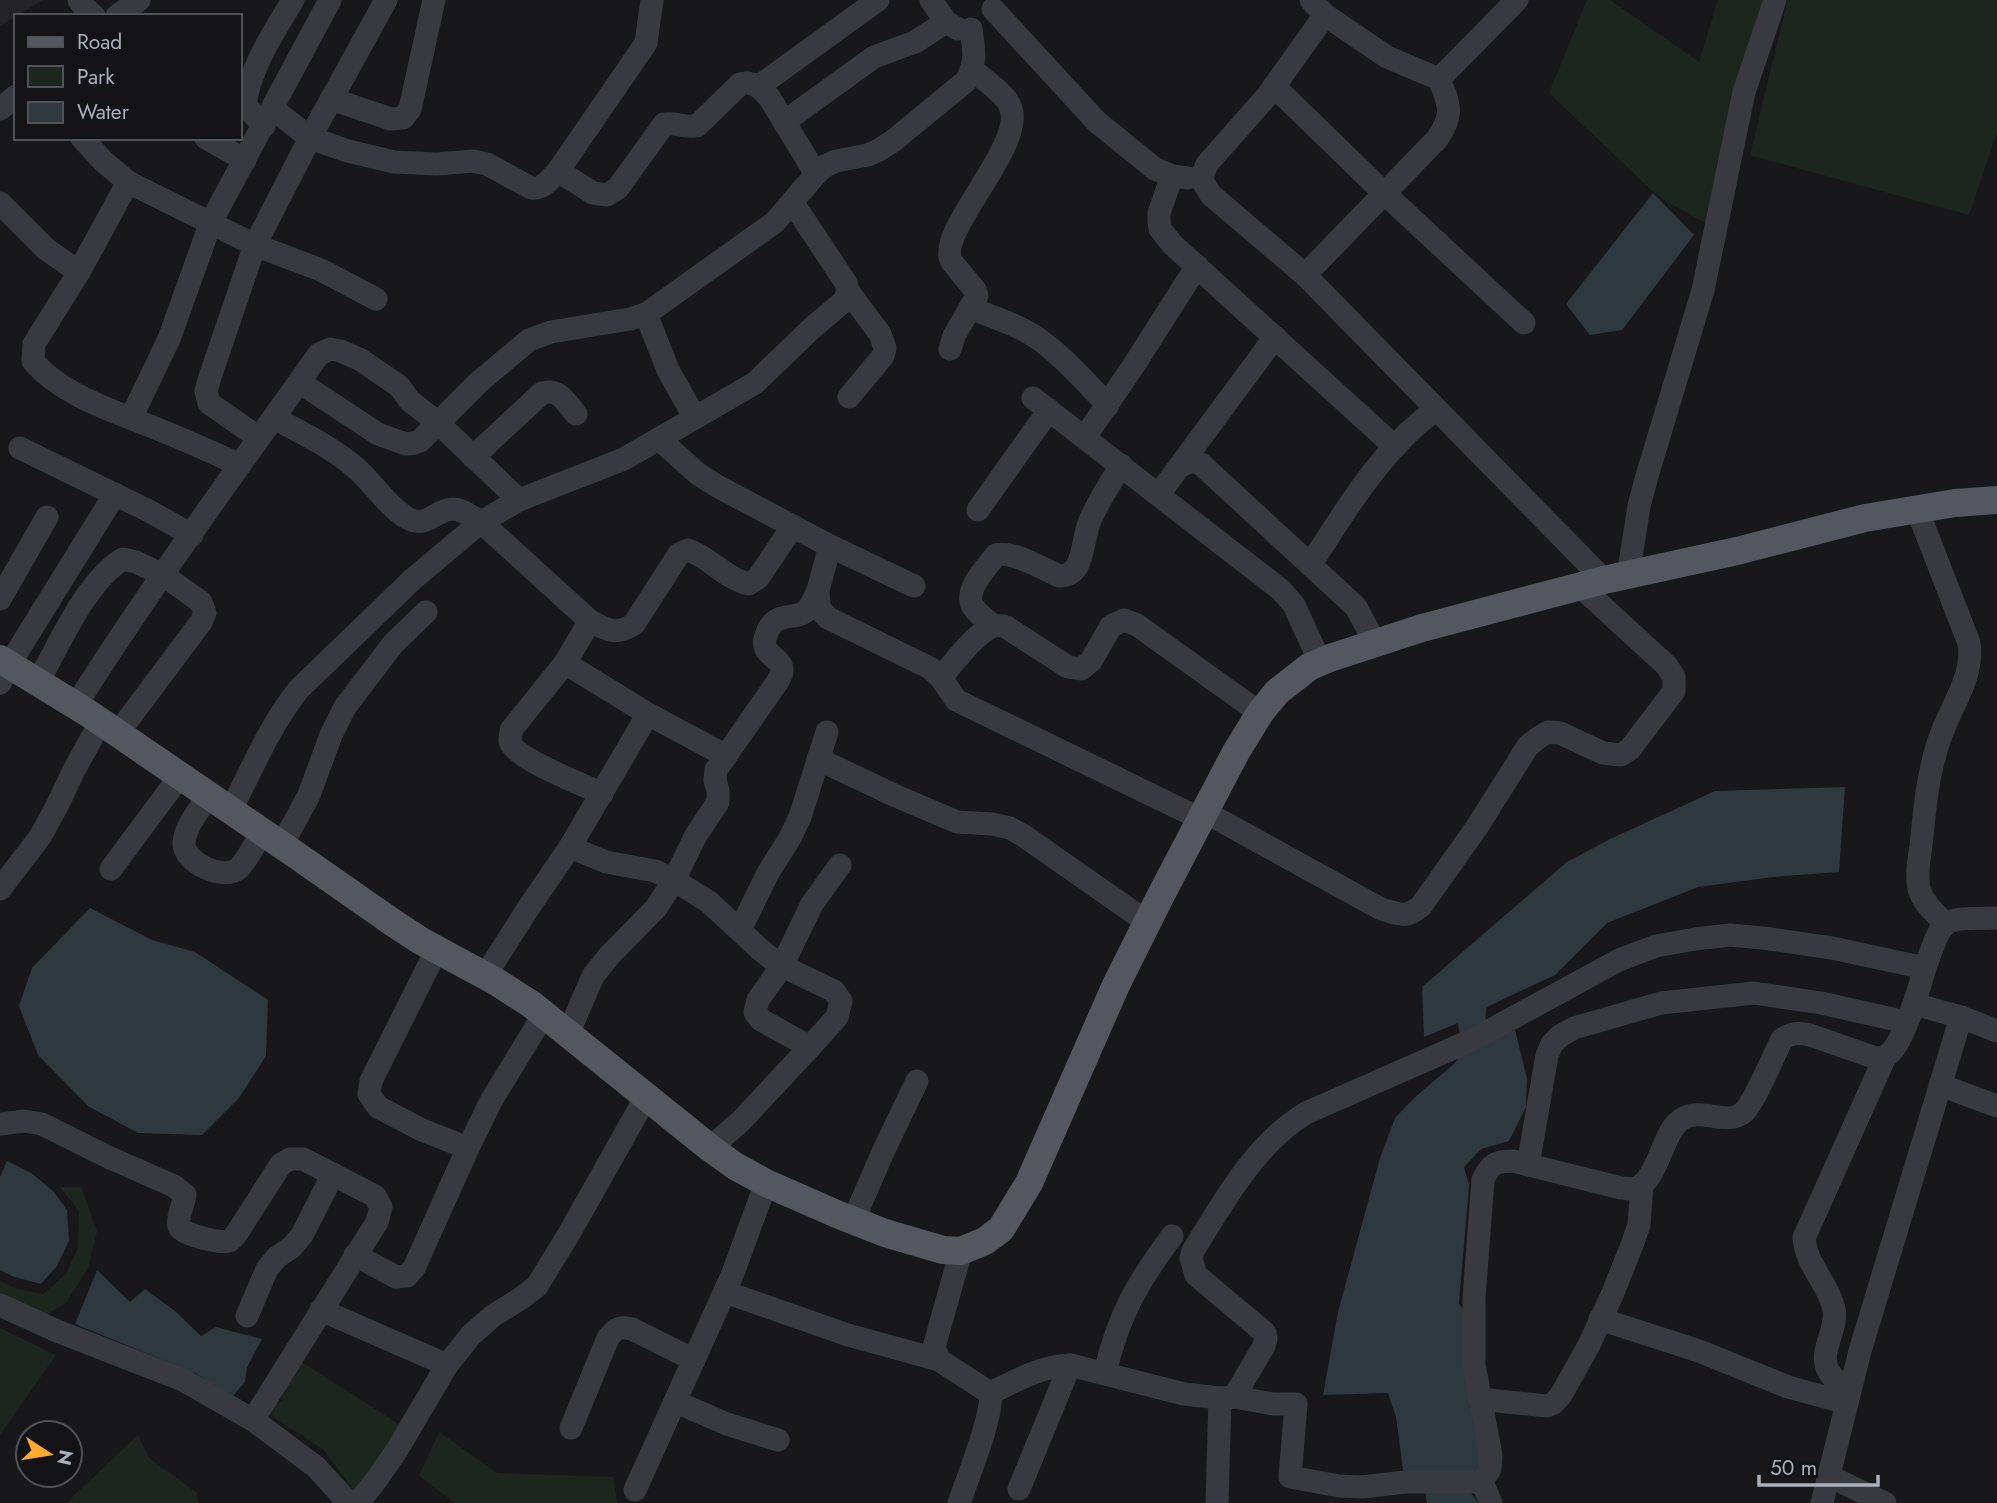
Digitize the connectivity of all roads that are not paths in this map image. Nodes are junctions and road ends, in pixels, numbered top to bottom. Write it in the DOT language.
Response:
graph roads {
  1 [pos="79,0"];
  2 [pos="139,0"];
  3 [pos="293,0"];
  4 [pos="330,0"];
  5 [pos="386,0"];
  6 [pos="434,0"];
  7 [pos="652,0"];
  8 [pos="878,0"];
  9 [pos="931,0"];
  10 [pos="1517,0"];
  11 [pos="1775,0"];
  12 [pos="997,5"];
  13 [pos="1318,7"];
  14 [pos="92,14"];
  15 [pos="120,14"];
  16 [pos="946,22"];
  17 [pos="971,29"];
  18 [pos="972,69"];
  19 [pos="1439,79"];
  20 [pos="759,86"];
  21 [pos="1275,86"];
  22 [pos="14,98"];
  23 [pos="331,99"];
  24 [pos="0,109"];
  25 [pos="268,117"];
  26 [pos="784,122"];
  27 [pos="310,138"];
  28 [pos="84,140"];
  29 [pos="210,140"];
  30 [pos="245,160"];
  31 [pos="558,171"];
  32 [pos="816,173"];
  33 [pos="1172,176"];
  34 [pos="1201,179"];
  35 [pos="128,183"];
  36 [pos="1384,193"];
  37 [pos="793,203"];
  38 [pos="4,216"];
  39 [pos="211,222"];
  40 [pos="256,245"];
  41 [pos="1197,266"];
  42 [pos="79,272"];
  43 [pos="1305,275"];
  44 [pos="848,291"];
  45 [pos="376,299"];
  46 [pos="970,308"];
  47 [pos="646,314"];
  48 [pos="1524,323"];
  49 [pos="1275,337"];
  50 [pos="950,349"];
  51 [pos="299,382"];
  52 [pos="849,397"];
  53 [pos="1108,405"];
  54 [pos="1436,409"];
  55 [pos="576,414"];
  56 [pos="131,418"];
  57 [pos="274,418"];
  58 [pos="695,418"];
  59 [pos="438,422"];
  60 [pos="1085,437"];
  61 [pos="260,438"];
  62 [pos="659,439"];
  63 [pos="1395,447"];
  64 [pos="20,448"];
  65 [pos="473,457"];
  66 [pos="240,465"];
  67 [pos="1122,465"];
  68 [pos="1179,467"];
  69 [pos="115,494"];
  70 [pos="1159,495"];
  71 [pos="519,500"];
  72 [pos="1997,500"];
  73 [pos="1917,509"];
  74 [pos="978,510"];
  75 [pos="47,517"];
  76 [pos="481,522"];
  77 [pos="793,526"];
  78 [pos="192,535"];
  79 [pos="830,546"];
  80 [pos="1310,565"];
  81 [pos="163,575"];
  82 [pos="1604,581"];
  83 [pos="914,586"];
  84 [pos="818,590"];
  85 [pos="0,599"];
  86 [pos="426,612"];
  87 [pos="590,621"];
  88 [pos="992,625"];
  89 [pos="1375,643"];
  90 [pos="1320,662"];
  91 [pos="565,663"];
  92 [pos="3,669"];
  93 [pos="942,678"];
  94 [pos="38,682"];
  95 [pos="76,705"];
  96 [pos="1260,713"];
  97 [pos="648,714"];
  98 [pos="109,727"];
  99 [pos="827,732"];
  100 [pos="726,756"];
  101 [pos="818,759"];
  102 [pos="180,776"];
  103 [pos="602,794"];
  104 [pos="220,803"];
  105 [pos="1203,816"];
  106 [pos="272,838"];
  107 [pos="570,847"];
  108 [pos="841,865"];
  109 [pos="111,869"];
  110 [pos="674,880"];
  111 [pos="0,889"];
  112 [pos="1997,918"];
  113 [pos="1147,922"];
  114 [pos="1945,923"];
  115 [pos="740,930"];
  116 [pos="437,949"];
  117 [pos="782,966"];
  118 [pos="485,976"];
  119 [pos="1916,996"];
  120 [pos="544,1014"];
  121 [pos="1961,1017"];
  122 [pos="1997,1031"];
  123 [pos="568,1034"];
  124 [pos="810,1047"];
  125 [pos="1885,1057"];
  126 [pos="917,1081"];
  127 [pos="1940,1085"];
  128 [pos="646,1097"];
  129 [pos="1997,1106"];
  130 [pos="0,1124"];
  131 [pos="468,1148"];
  132 [pos="710,1148"];
  133 [pos="1528,1165"];
  134 [pos="333,1174"];
  135 [pos="766,1183"];
  136 [pos="1643,1185"];
  137 [pos="853,1221"];
  138 [pos="1172,1236"];
  139 [pos="961,1251"];
  140 [pos="355,1255"];
  141 [pos="725,1292"];
  142 [pos="0,1305"];
  143 [pos="321,1310"];
  144 [pos="247,1315"];
  145 [pos="1601,1319"];
  146 [pos="694,1360"];
  147 [pos="939,1360"];
  148 [pos="1070,1364"];
  149 [pos="447,1365"];
  150 [pos="1105,1373"];
  151 [pos="990,1393"];
  152 [pos="1227,1397"];
  153 [pos="1848,1398"];
  154 [pos="1479,1399"];
  155 [pos="676,1402"];
  156 [pos="253,1420"];
  157 [pos="571,1428"];
  158 [pos="778,1440"];
  159 [pos="1829,1476"];
  160 [pos="1019,1489"];
  161 [pos="635,1490"];
  162 [pos="1487,1493"];
  163 [pos="349,1503"];
  164 [pos="358,1503"];
  165 [pos="959,1503"];
  166 [pos="1217,1503"];
  167 [pos="1822,1503"];
  168 [pos="1885,1503"];
  1 -- 14 [label="street"];
  2 -- 15 [label="street"];
  3 -- 25 [label="street"];
  4 -- 25 [label="street"];
  5 -- 23 [label="street"];
  6 -- 23 [label="street"];
  7 -- 31 [label="street"];
  8 -- 20 [label="street"];
  9 -- 16 [label="street"];
  10 -- 19 [label="street"];
  11 -- 82 [label="street"];
  12 -- 17 [label="street"];
  12 -- 33 [label="street"];
  13 -- 19 [label="street"];
  13 -- 21 [label="street"];
  16 -- 17 [label="street"];
  16 -- 26 [label="street"];
  17 -- 18 [label="street"];
  18 -- 32 [label="street"];
  18 -- 46 [label="street"];
  19 -- 36 [label="street"];
  20 -- 26 [label="street"];
  20 -- 31 [label="street"];
  21 -- 34 [label="street"];
  21 -- 36 [label="street"];
  22 -- 24 [label="street"];
  23 -- 27 [label="street"];
  25 -- 27 [label="street"];
  25 -- 30 [label="street"];
  26 -- 32 [label="street"];
  27 -- 31 [label="street"];
  27 -- 40 [label="street"];
  28 -- 35 [label="street"];
  29 -- 30 [label="street"];
  30 -- 39 [label="street"];
  32 -- 37 [label="street"];
  33 -- 34 [label="street"];
  33 -- 41 [label="street"];
  34 -- 43 [label="street"];
  35 -- 39 [label="street"];
  35 -- 42 [label="street"];
  36 -- 43 [label="street"];
  36 -- 48 [label="street"];
  37 -- 44 [label="street"];
  37 -- 47 [label="street"];
  38 -- 42 [label="street"];
  39 -- 40 [label="street"];
  39 -- 56 [label="street"];
  40 -- 45 [label="street"];
  40 -- 61 [label="street"];
  41 -- 49 [label="street"];
  41 -- 53 [label="street"];
  42 -- 56 [label="street"];
  43 -- 54 [label="street"];
  44 -- 52 [label="street"];
  44 -- 58 [label="street"];
  46 -- 50 [label="street"];
  46 -- 53 [label="street"];
  47 -- 58 [label="street"];
  47 -- 59 [label="street"];
  49 -- 63 [label="street"];
  49 -- 68 [label="street"];
  51 -- 57 [label="street"];
  51 -- 59 [label="street"];
  51 -- 59 [label="street"];
  53 -- 60 [label="street"];
  54 -- 63 [label="street"];
  54 -- 82 [label="street"];
  55 -- 65 [label="street"];
  56 -- 66 [label="street"];
  57 -- 61 [label="street"];
  57 -- 76 [label="street"];
  58 -- 62 [label="street"];
  59 -- 65 [label="street"];
  60 -- 67 [label="street"];
  60 -- 74 [label="street"];
  61 -- 66 [label="street"];
  62 -- 71 [label="street"];
  62 -- 77 [label="street"];
  63 -- 80 [label="street"];
  64 -- 69 [label="street"];
  65 -- 71 [label="street"];
  66 -- 78 [label="street"];
  67 -- 70 [label="street"];
  67 -- 88 [label="street"];
  68 -- 70 [label="street"];
  68 -- 80 [label="street"];
  69 -- 78 [label="street"];
  69 -- 92 [label="street"];
  70 -- 90 [label="street"];
  71 -- 76 [label="street"];
  72 -- 73 [label="main road"];
  73 -- 82 [label="main road"];
  73 -- 114 [label="street"];
  75 -- 85 [label="street"];
  76 -- 87 [label="street"];
  76 -- 104 [label="street"];
  77 -- 79 [label="street"];
  77 -- 87 [label="street"];
  78 -- 81 [label="street"];
  79 -- 83 [label="street"];
  79 -- 84 [label="street"];
  80 -- 89 [label="street"];
  81 -- 94 [label="street"];
  81 -- 95 [label="street"];
  81 -- 98 [label="street"];
  82 -- 89 [label="main road"];
  82 -- 105 [label="street"];
  84 -- 93 [label="street"];
  84 -- 100 [label="street"];
  86 -- 106 [label="street"];
  87 -- 91 [label="street"];
  88 -- 93 [label="street"];
  88 -- 96 [label="street"];
  89 -- 90 [label="main road"];
  90 -- 96 [label="main road"];
  91 -- 97 [label="street"];
  91 -- 103 [label="street"];
  92 -- 94 [label="main road"];
  93 -- 105 [label="street"];
  94 -- 95 [label="main road"];
  95 -- 98 [label="main road"];
  96 -- 105 [label="main road"];
  97 -- 100 [label="street"];
  97 -- 103 [label="street"];
  98 -- 102 [label="main road"];
  98 -- 111 [label="street"];
  99 -- 101 [label="street"];
  100 -- 110 [label="street"];
  101 -- 113 [label="street"];
  101 -- 115 [label="street"];
  102 -- 104 [label="main road"];
  102 -- 109 [label="street"];
  103 -- 107 [label="street"];
  104 -- 106 [label="main road"];
  104 -- 106 [label="street"];
  105 -- 113 [label="main road"];
  106 -- 116 [label="main road"];
  107 -- 110 [label="street"];
  107 -- 118 [label="street"];
  108 -- 117 [label="street"];
  110 -- 115 [label="street"];
  110 -- 123 [label="street"];
  112 -- 114 [label="street"];
  113 -- 139 [label="main road"];
  114 -- 119 [label="street"];
  115 -- 117 [label="street"];
  116 -- 118 [label="main road"];
  116 -- 131 [label="street"];
  117 -- 124 [label="street"];
  117 -- 124 [label="street"];
  118 -- 120 [label="main road"];
  119 -- 121 [label="street"];
  119 -- 125 [label="street"];
  119 -- 133 [label="street"];
  119 -- 152 [label="street"];
  120 -- 123 [label="main road"];
  120 -- 131 [label="street"];
  121 -- 122 [label="street"];
  121 -- 127 [label="street"];
  123 -- 128 [label="main road"];
  124 -- 132 [label="street"];
  125 -- 136 [label="street"];
  125 -- 153 [label="street"];
  126 -- 137 [label="street"];
  127 -- 129 [label="street"];
  127 -- 153 [label="street"];
  128 -- 132 [label="main road"];
  128 -- 149 [label="street"];
  130 -- 134 [label="street"];
  131 -- 140 [label="street"];
  132 -- 135 [label="main road"];
  133 -- 136 [label="street"];
  133 -- 154 [label="street"];
  134 -- 140 [label="street"];
  134 -- 144 [label="street"];
  135 -- 137 [label="main road"];
  135 -- 141 [label="street"];
  136 -- 145 [label="street"];
  137 -- 139 [label="main road"];
  138 -- 150 [label="street"];
  139 -- 147 [label="street"];
  140 -- 143 [label="street"];
  141 -- 146 [label="street"];
  141 -- 147 [label="street"];
  142 -- 156 [label="street"];
  143 -- 149 [label="street"];
  143 -- 156 [label="street"];
  145 -- 153 [label="street"];
  145 -- 154 [label="street"];
  146 -- 155 [label="street"];
  146 -- 157 [label="street"];
  147 -- 151 [label="street"];
  148 -- 150 [label="street"];
  148 -- 151 [label="street"];
  148 -- 160 [label="street"];
  149 -- 164 [label="street"];
  150 -- 152 [label="street"];
  151 -- 165 [label="street"];
  152 -- 162 [label="street"];
  152 -- 166 [label="street"];
  153 -- 159 [label="street"];
  154 -- 162 [label="street"];
  155 -- 158 [label="street"];
  155 -- 161 [label="street"];
  156 -- 163 [label="street"];
  159 -- 167 [label="street"];
  159 -- 168 [label="street"];
}
